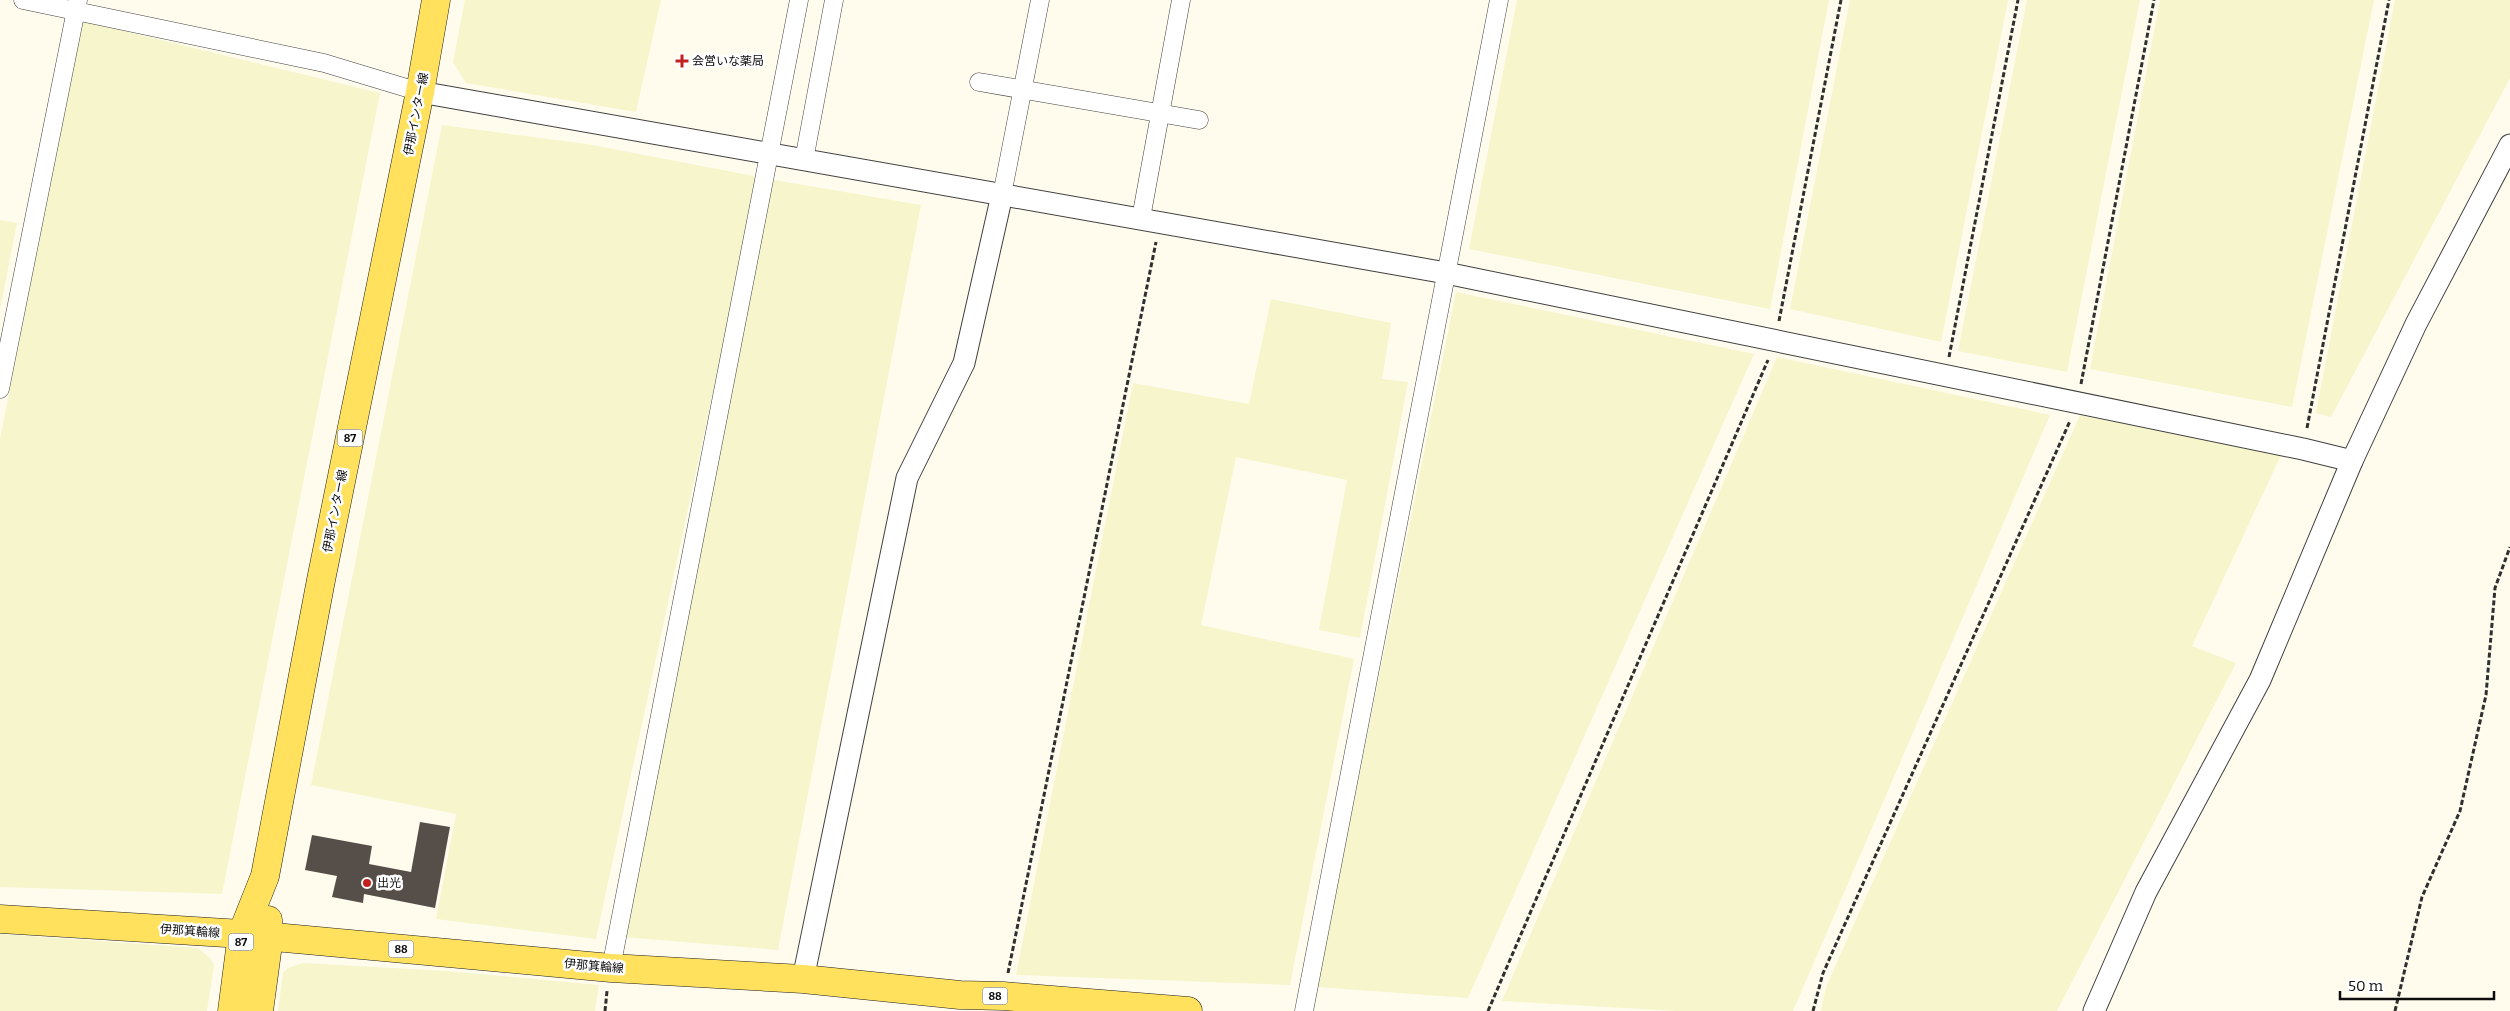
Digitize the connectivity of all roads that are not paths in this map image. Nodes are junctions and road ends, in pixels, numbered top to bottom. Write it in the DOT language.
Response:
graph roads {
  1 [pos="23,0"];
  2 [pos="436,0"];
  3 [pos="799,0"];
  4 [pos="834,0"];
  5 [pos="1040,0"];
  6 [pos="1181,0"];
  7 [pos="1499,0"];
  8 [pos="77,6"];
  9 [pos="979,82"];
  10 [pos="1023,89"];
  11 [pos="420,92"];
  12 [pos="1160,114"];
  13 [pos="1199,120"];
  14 [pos="2510,145"];
  15 [pos="769,154"];
  16 [pos="804,160"];
  17 [pos="1002,195"];
  18 [pos="1151,219"];
  19 [pos="1446,273"];
  20 [pos="0,389"];
  21 [pos="2352,461"];
  22 [pos="265,876"];
  23 [pos="0,919"];
  24 [pos="242,934"];
  25 [pos="269,937"];
  26 [pos="611,968"];
  27 [pos="803,979"];
  28 [pos="959,1003"];
  29 [pos="232,1011"];
  30 [pos="259,1011"];
  31 [pos="1181,1011"];
  32 [pos="1188,1011"];
  33 [pos="1304,1011"];
  34 [pos="2094,1011"];
  1 -- 8 [label="street"];
  2 -- 11 [label="main road, 伊那インター線 / 87"];
  3 -- 15 [label="street"];
  4 -- 16 [label="street"];
  5 -- 10 [label="street"];
  6 -- 12 [label="street"];
  7 -- 19 [label="street"];
  8 -- 11 [label="street"];
  8 -- 20 [label="street"];
  9 -- 10 [label="street"];
  10 -- 12 [label="street"];
  10 -- 17 [label="street"];
  11 -- 15 [label="street"];
  11 -- 22 [label="main road, 伊那インター線 / 87"];
  12 -- 13 [label="street"];
  12 -- 18 [label="street"];
  14 -- 21 [label="street"];
  15 -- 16 [label="street"];
  15 -- 26 [label="street"];
  16 -- 17 [label="street"];
  17 -- 18 [label="street"];
  17 -- 27 [label="street"];
  18 -- 19 [label="street"];
  19 -- 21 [label="street"];
  19 -- 33 [label="street"];
  21 -- 34 [label="street"];
  22 -- 24 [label="main road, 伊那インター線 / 87"];
  22 -- 25 [label="main road, 伊那インター線 / 87"];
  23 -- 24 [label="main road, 伊那箕輪線 / 88"];
  24 -- 25 [label="main road, 伊那箕輪線 / 88"];
  24 -- 29 [label="main road, 伊那インター線 / 87"];
  25 -- 26 [label="main road, 伊那箕輪線 / 88"];
  25 -- 30 [label="main road, 伊那インター線 / 87"];
  26 -- 27 [label="main road, 伊那箕輪線 / 88"];
  27 -- 28 [label="main road, 伊那箕輪線 / 88"];
  28 -- 31 [label="main road, 伊那箕輪線 / 88"];
  31 -- 32 [label="main road, 伊那箕輪線 / 88"];
}
